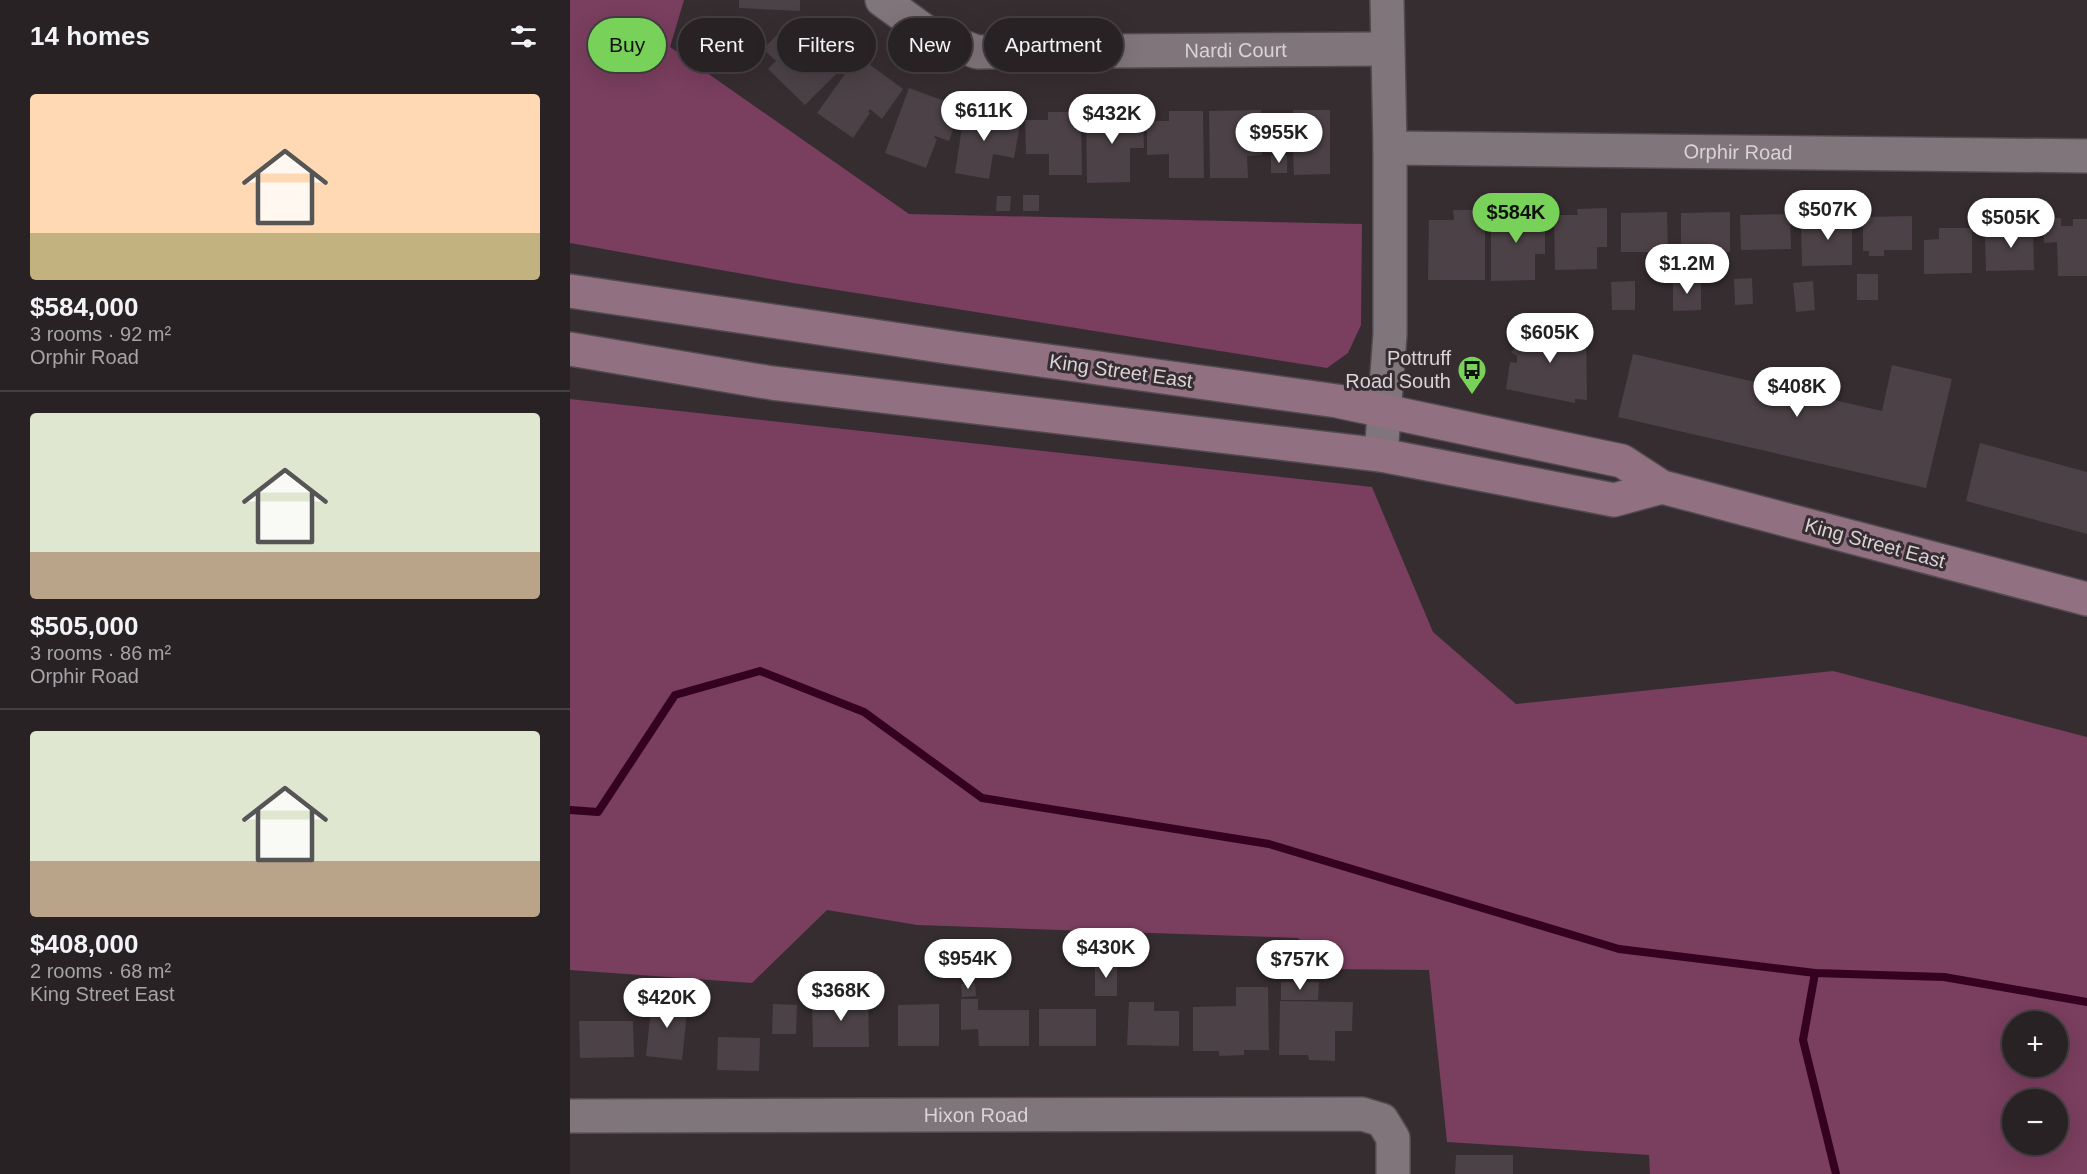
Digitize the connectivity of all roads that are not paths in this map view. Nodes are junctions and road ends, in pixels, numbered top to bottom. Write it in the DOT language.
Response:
graph roads {
  1 [pos="882,0"];
  2 [pos="1387,0"];
  3 [pos="1387,49"];
  4 [pos="1390,148"];
  5 [pos="2087,156"];
  6 [pos="570,291"];
  7 [pos="570,349"];
  8 [pos="1385,410"];
  9 [pos="1381,455"];
  10 [pos="1662,487"];
  11 [pos="2087,598"];
  12 [pos="570,1116"];
  13 [pos="1393,1174"];
  1 -- 3 [label="street, Nardi Court"];
  2 -- 3 [label="street"];
  3 -- 4 [label="street"];
  4 -- 5 [label="street, Orphir Road"];
  4 -- 8 [label="street"];
  6 -- 8 [label="main road, King Street East"];
  7 -- 9 [label="main road, King Street East"];
  8 -- 9 [label="street"];
  8 -- 10 [label="main road, King Street East"];
  9 -- 10 [label="main road, King Street East"];
  10 -- 11 [label="main road, King Street East"];
  12 -- 13 [label="street, Hixon Road"];
}
